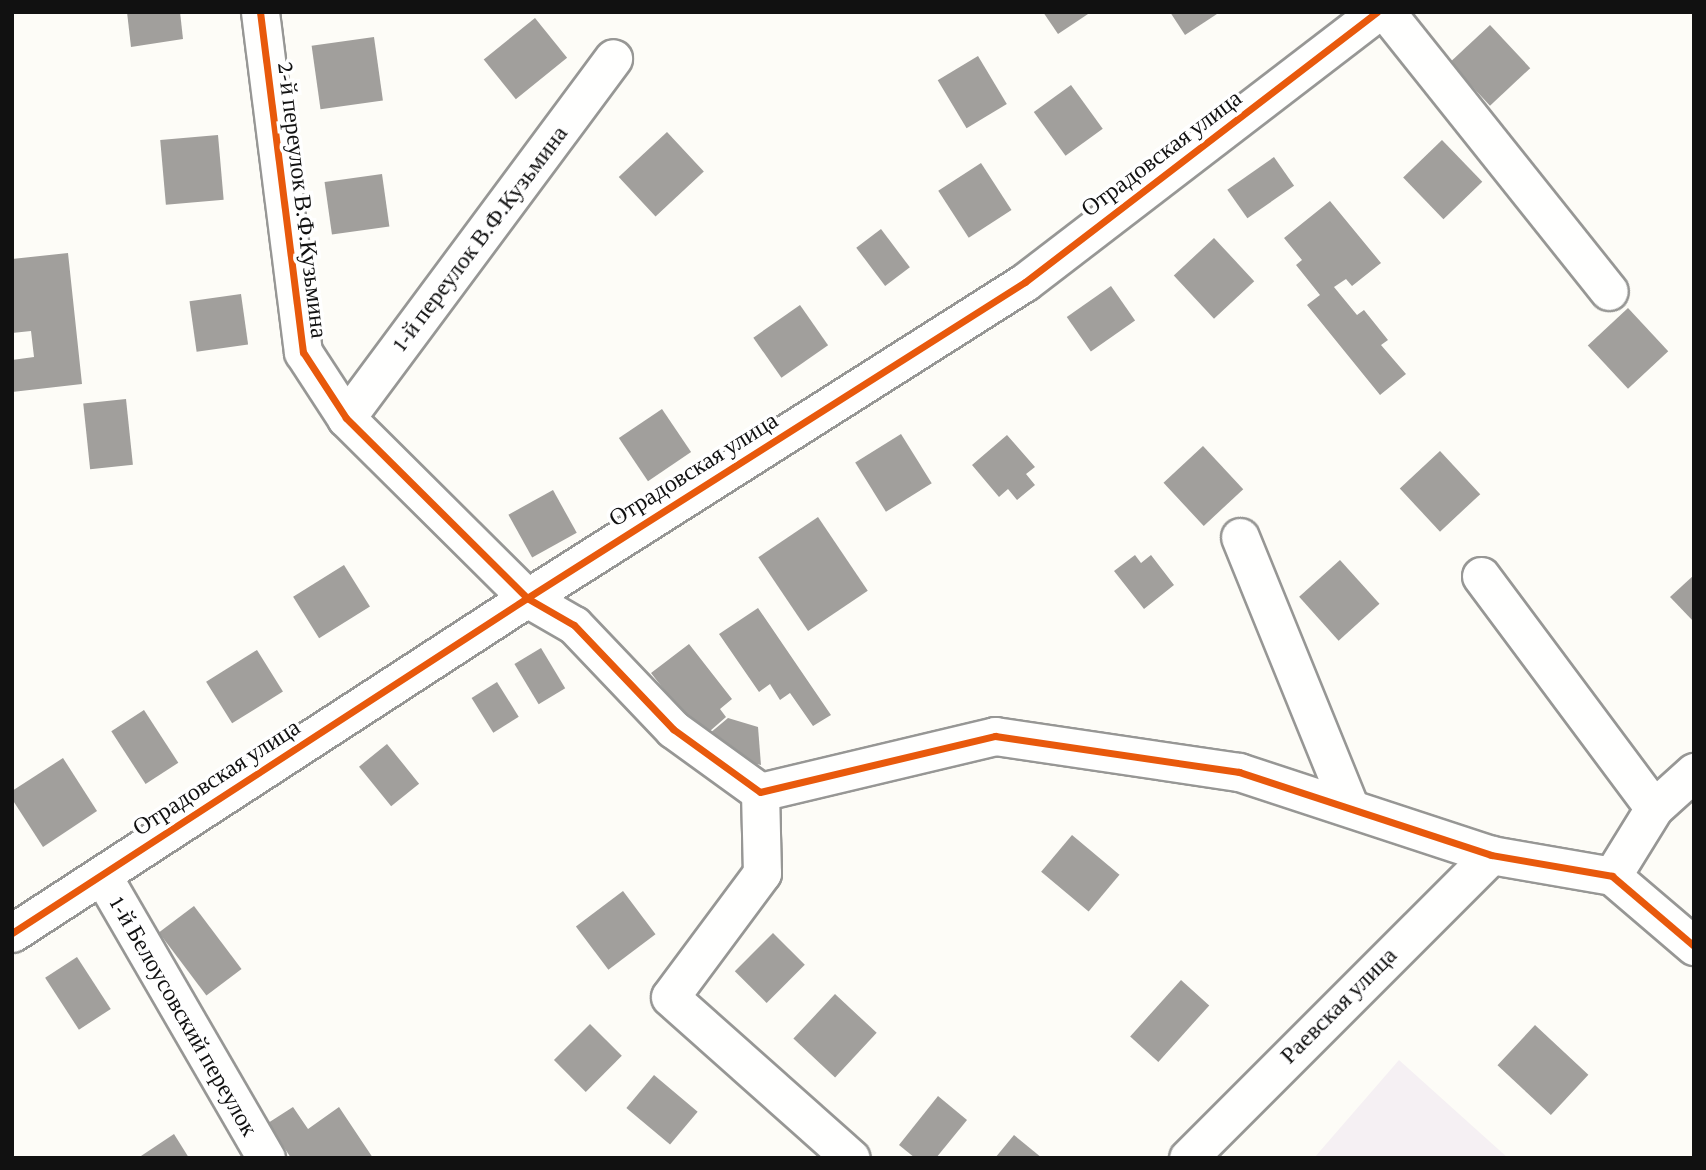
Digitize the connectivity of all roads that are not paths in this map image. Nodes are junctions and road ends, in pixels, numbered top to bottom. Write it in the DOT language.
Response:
graph roads {
  1 [pos="260,12"];
  2 [pos="1377,12"];
  3 [pos="1386,12"];
  4 [pos="613,58"];
  5 [pos="1609,291"];
  6 [pos="346,418"];
  7 [pos="1240,537"];
  8 [pos="1481,576"];
  9 [pos="527,598"];
  10 [pos="1694,772"];
  11 [pos="760,792"];
  12 [pos="1349,807"];
  13 [pos="1654,808"];
  14 [pos="1491,855"];
  15 [pos="102,875"];
  16 [pos="1612,876"];
  17 [pos="12,933"];
  18 [pos="1694,946"];
  19 [pos="266,1158"];
  20 [pos="851,1158"];
  21 [pos="1188,1158"];
  1 -- 6 [label="street, 2-й переулок В.Ф.Кузьмина"];
  2 -- 9 [label="street, Отрадовская улица"];
  3 -- 5 [label="street"];
  4 -- 6 [label="street, 1-й переулок В.Ф.Кузьмина"];
  6 -- 9 [label="street, 2-й переулок В.Ф.Кузьмина"];
  7 -- 12 [label="street"];
  8 -- 13 [label="street"];
  9 -- 11 [label="street, 2-й переулок В.Ф.Кузьмина"];
  9 -- 15 [label="street, Отрадовская улица"];
  10 -- 13 [label="street"];
  11 -- 12 [label="street"];
  11 -- 20 [label="street"];
  12 -- 14 [label="street"];
  13 -- 16 [label="street"];
  14 -- 16 [label="street"];
  14 -- 21 [label="street, Раевская улица"];
  15 -- 17 [label="street, Отрадовская улица"];
  15 -- 19 [label="street, 1-й Белоусовский переулок"];
  16 -- 18 [label="street"];
}
